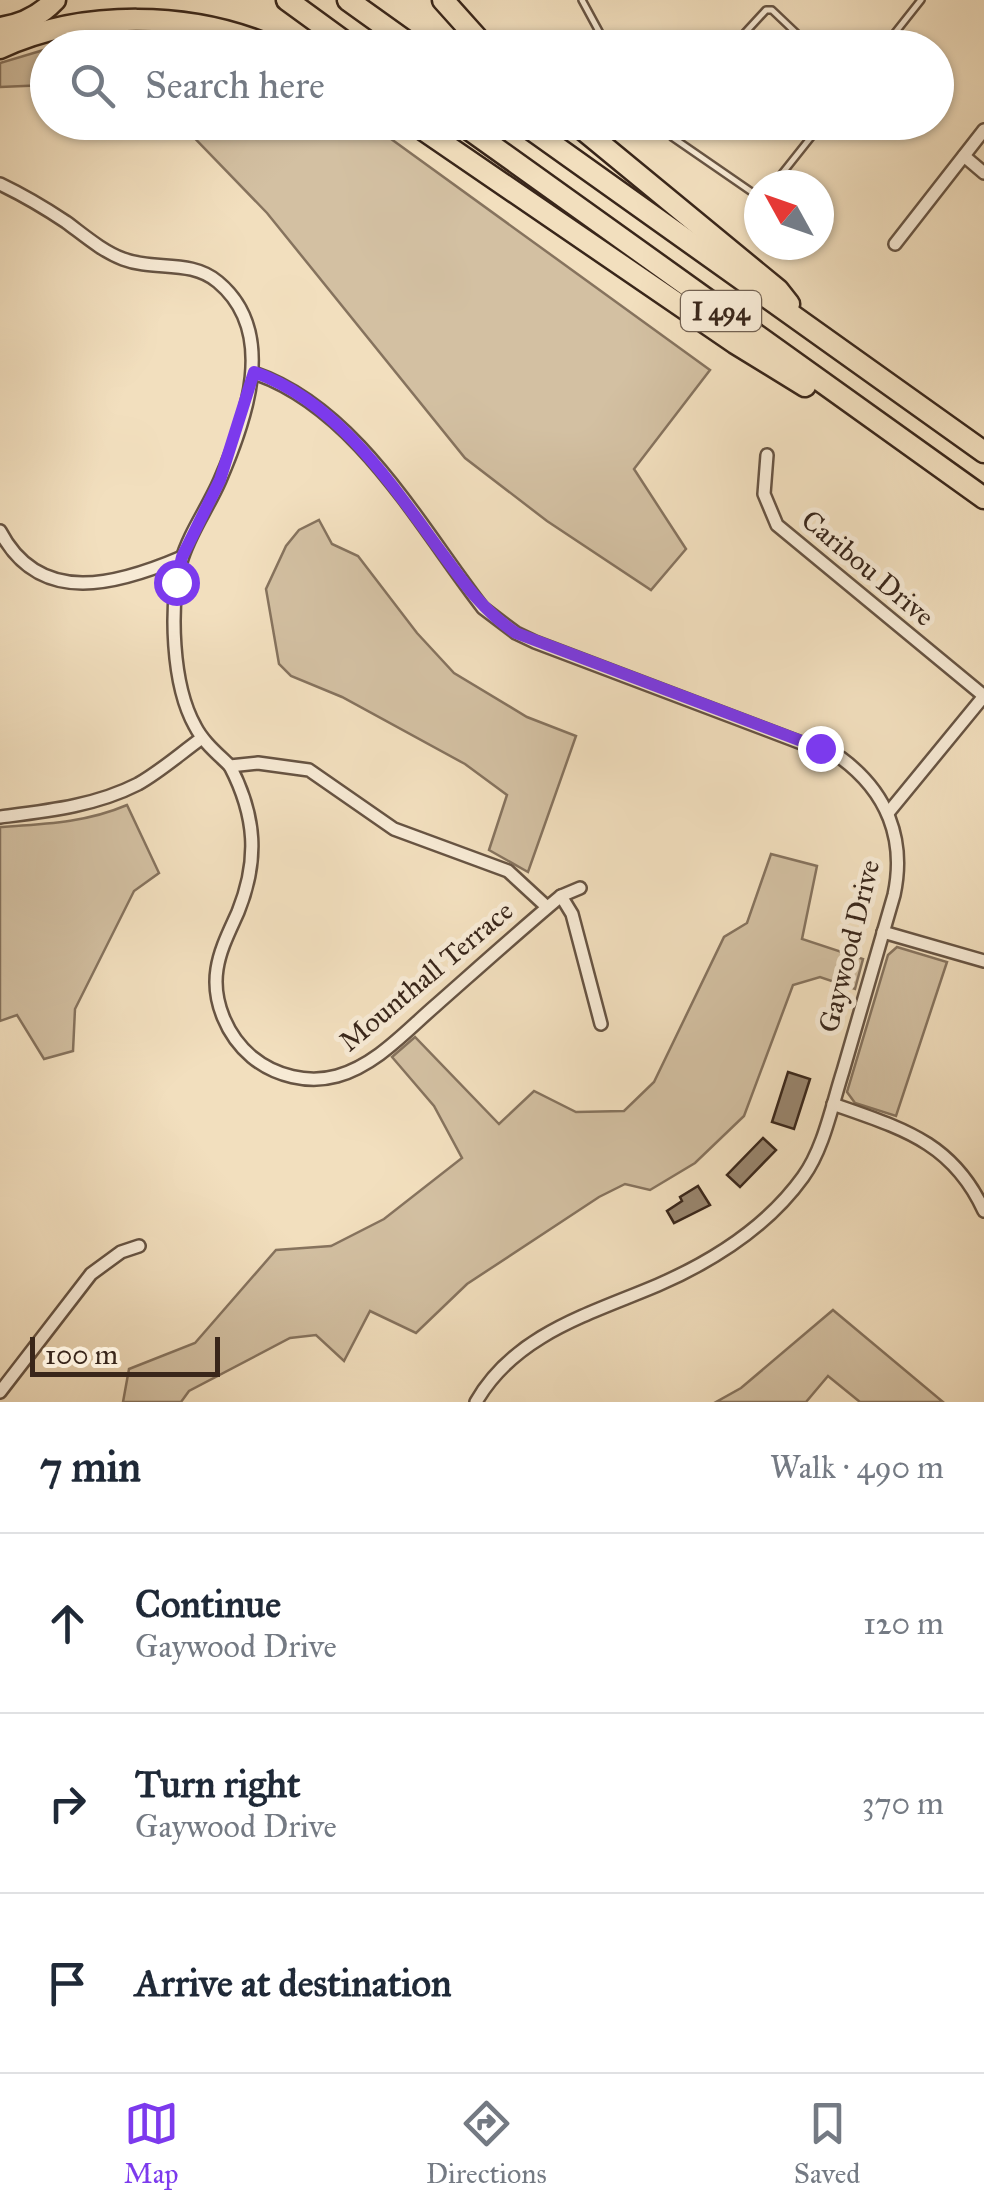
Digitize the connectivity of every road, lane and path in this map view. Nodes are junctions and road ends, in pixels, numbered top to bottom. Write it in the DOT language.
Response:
graph roads {
  1 [pos="54,0"];
  2 [pos="286,0"];
  3 [pos="348,0"];
  4 [pos="443,0"];
  5 [pos="582,0"];
  6 [pos="921,0"];
  7 [pos="0,28"];
  8 [pos="56,30"];
  9 [pos="214,30"];
  10 [pos="328,30"];
  11 [pos="390,30"];
  12 [pos="470,30"];
  13 [pos="599,30"];
  14 [pos="748,30"];
  15 [pos="793,30"];
  16 [pos="897,30"];
  17 [pos="30,37"];
  18 [pos="0,48"];
  19 [pos="984,130"];
  20 [pos="438,140"];
  21 [pos="484,140"];
  22 [pos="546,140"];
  23 [pos="596,140"];
  24 [pos="676,140"];
  25 [pos="809,140"];
  26 [pos="964,156"];
  27 [pos="786,170"];
  28 [pos="984,173"];
  29 [pos="0,184"];
  30 [pos="744,187"];
  31 [pos="895,244"];
  32 [pos="813,332"];
  33 [pos="254,372"];
  34 [pos="872,420"];
  35 [pos="984,452"];
  36 [pos="767,455"];
  37 [pos="984,498"];
  38 [pos="0,530"];
  39 [pos="182,557"];
  40 [pos="984,696"];
  41 [pos="202,738"];
  42 [pos="230,766"];
  43 [pos="888,812"];
  44 [pos="0,817"];
  45 [pos="580,888"];
  46 [pos="561,896"];
  47 [pos="547,907"];
  48 [pos="883,932"];
  49 [pos="984,961"];
  50 [pos="601,1024"];
  51 [pos="833,1104"];
  52 [pos="984,1211"];
  53 [pos="139,1246"];
  54 [pos="0,1392"];
  55 [pos="476,1402"];
  1 -- 7 [label="highway"];
  2 -- 10 [label="highway"];
  3 -- 11 [label="highway"];
  4 -- 12 [label="highway"];
  5 -- 13 [label="lane"];
  6 -- 16 [label="lane"];
  8 -- 9 [label="highway"];
  14 -- 15 [label="lane"];
  17 -- 18 [label="highway"];
  19 -- 26 [label="street"];
  20 -- 34 [label="highway"];
  21 -- 34 [label="highway, I 494"];
  22 -- 32 [label="highway, I 494"];
  23 -- 32 [label="highway"];
  24 -- 30 [label="lane"];
  25 -- 27 [label="lane"];
  26 -- 28 [label="street"];
  26 -- 31 [label="street"];
  29 -- 33 [label="street"];
  32 -- 35 [label="highway, I 494"];
  33 -- 39 [label="street"];
  33 -- 43 [label="street, Gaywood Drive"];
  34 -- 37 [label="highway, I 494"];
  36 -- 40 [label="street, Caribou Drive"];
  38 -- 39 [label="street"];
  39 -- 41 [label="street"];
  40 -- 43 [label="street"];
  41 -- 42 [label="street"];
  41 -- 44 [label="street"];
  42 -- 47 [label="street"];
  42 -- 47 [label="street, Mounthall Terrace"];
  43 -- 48 [label="street, Gaywood Drive"];
  45 -- 46 [label="street, Mounthall Terrace"];
  46 -- 47 [label="street, Mounthall Terrace"];
  46 -- 50 [label="street"];
  48 -- 49 [label="street"];
  48 -- 51 [label="street, Gaywood Drive"];
  51 -- 52 [label="street"];
  51 -- 55 [label="street, Gaywood Drive"];
  53 -- 54 [label="street"];
}
